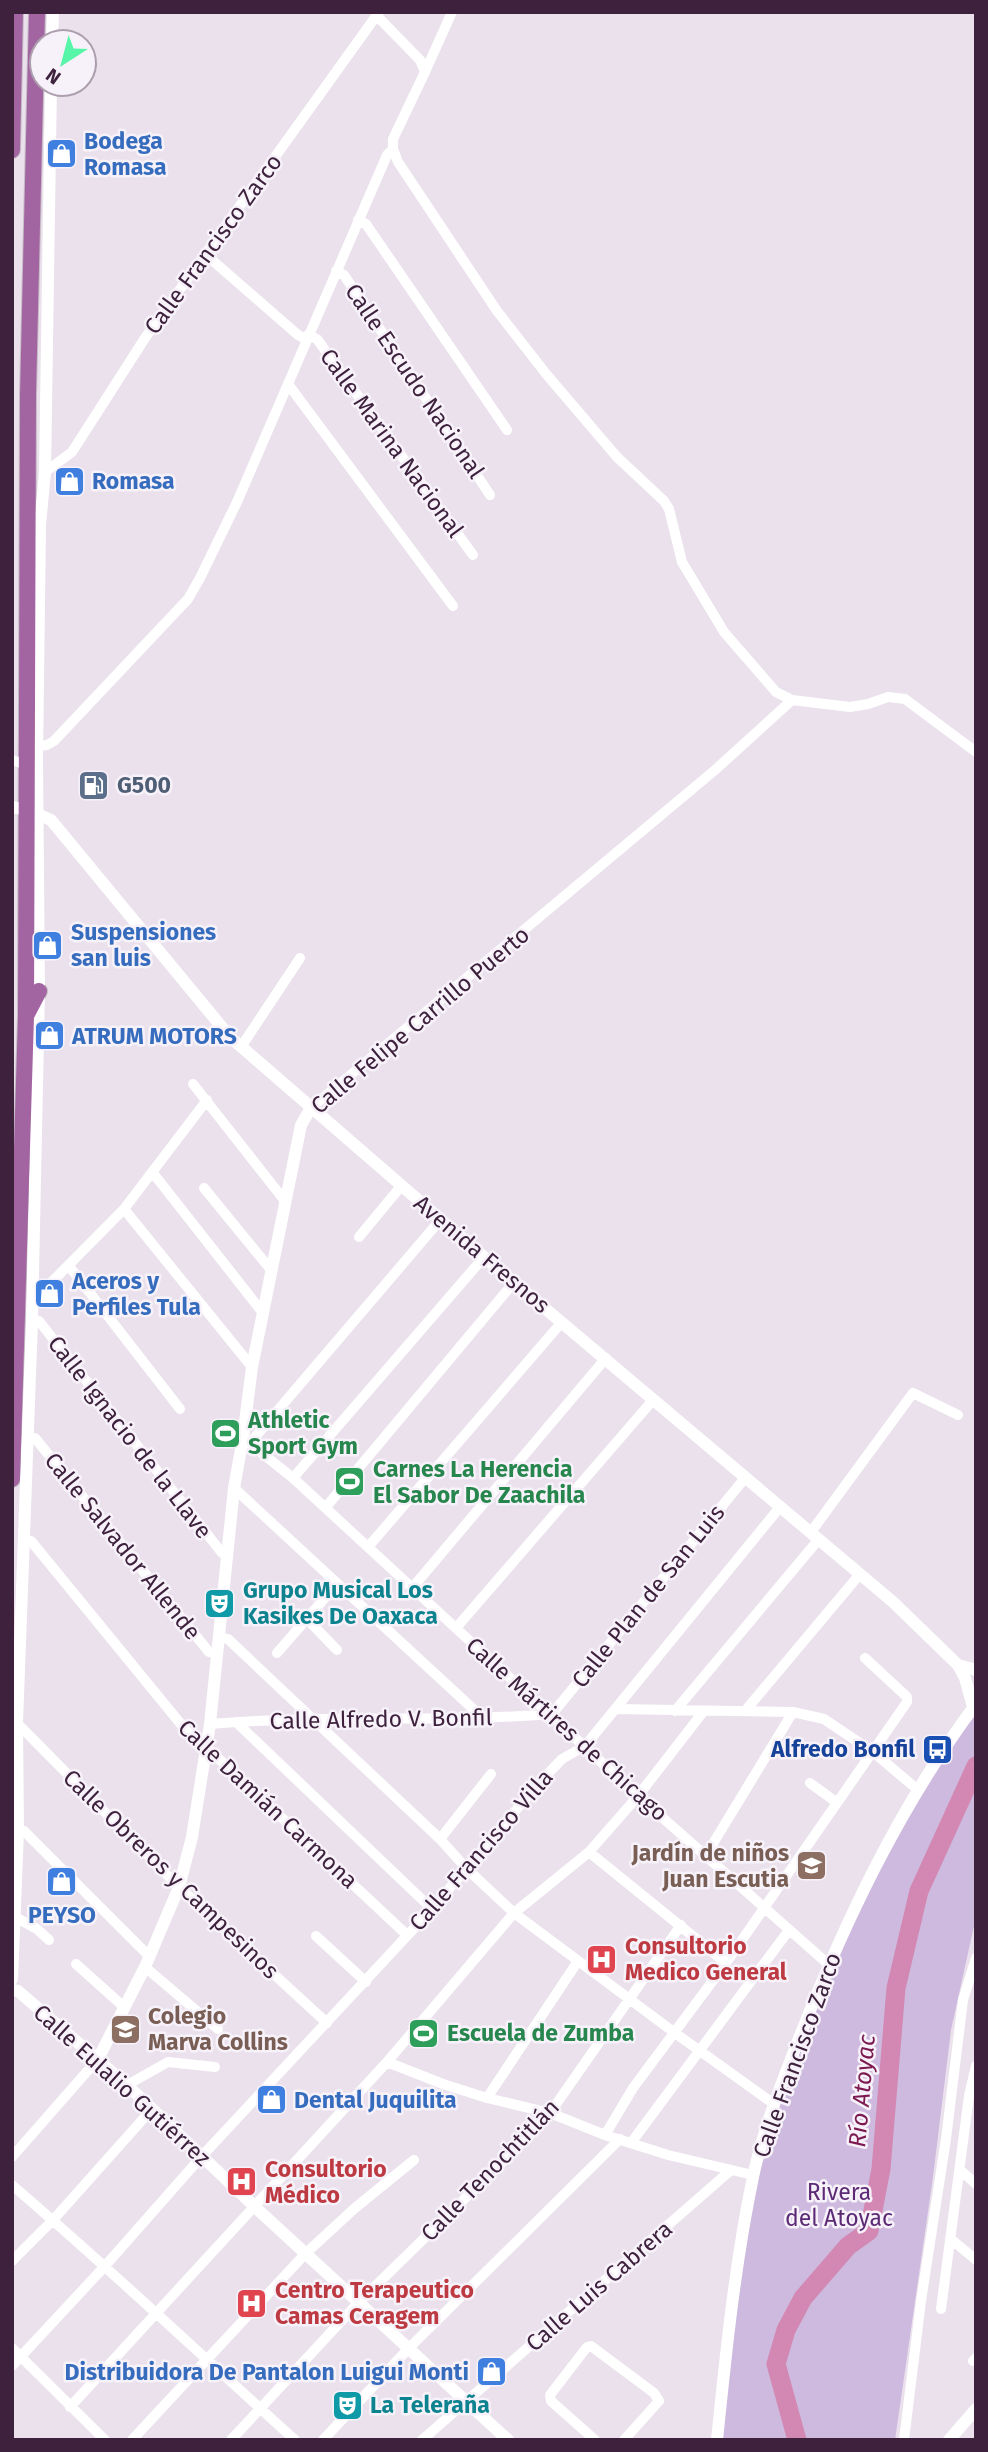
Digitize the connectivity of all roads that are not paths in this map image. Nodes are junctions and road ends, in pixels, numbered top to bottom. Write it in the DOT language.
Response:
graph roads {
  1 [pos="15,12"];
  2 [pos="37,12"];
  3 [pos="452,12"];
  4 [pos="378,14"];
  5 [pos="425,72"];
  6 [pos="51,98"];
  7 [pos="393,149"];
  8 [pos="12,150"];
  9 [pos="358,220"];
  10 [pos="205,254"];
  11 [pos="336,271"];
  12 [pos="307,337"];
  13 [pos="288,384"];
  14 [pos="507,430"];
  15 [pos="46,472"];
  16 [pos="490,495"];
  17 [pos="473,555"];
  18 [pos="453,606"];
  19 [pos="792,700"];
  20 [pos="37,746"];
  21 [pos="976,752"];
  22 [pos="20,763"];
  23 [pos="26,810"];
  24 [pos="300,958"];
  25 [pos="39,990"];
  26 [pos="26,1016"];
  27 [pos="241,1046"];
  28 [pos="193,1084"];
  29 [pos="207,1100"];
  30 [pos="311,1108"];
  31 [pos="153,1173"];
  32 [pos="402,1185"];
  33 [pos="204,1188"];
  34 [pos="285,1201"];
  35 [pos="124,1209"];
  36 [pos="441,1219"];
  37 [pos="359,1237"];
  38 [pos="484,1257"];
  39 [pos="69,1266"];
  40 [pos="271,1270"];
  41 [pos="515,1281"];
  42 [pos="33,1302"];
  43 [pos="263,1313"];
  44 [pos="32,1321"];
  45 [pos="562,1322"];
  46 [pos="606,1358"];
  47 [pos="252,1367"];
  48 [pos="653,1400"];
  49 [pos="180,1409"];
  50 [pos="958,1415"];
  51 [pos="30,1438"];
  52 [pos="246,1441"];
  53 [pos="293,1478"];
  54 [pos="745,1478"];
  55 [pos="12,1479"];
  56 [pos="234,1488"];
  57 [pos="326,1507"];
  58 [pos="780,1507"];
  59 [pos="815,1536"];
  60 [pos="25,1541"];
  61 [pos="368,1547"];
  62 [pos="228,1554"];
  63 [pos="860,1574"];
  64 [pos="337,1584"];
  65 [pos="414,1587"];
  66 [pos="307,1619"];
  67 [pos="456,1628"];
  68 [pos="219,1637"];
  69 [pos="337,1650"];
  70 [pos="277,1653"];
  71 [pos="217,1654"];
  72 [pos="865,1658"];
  73 [pos="958,1665"];
  74 [pos="976,1670"];
  75 [pos="974,1705"];
  76 [pos="617,1709"];
  77 [pos="745,1710"];
  78 [pos="675,1711"];
  79 [pos="703,1712"];
  80 [pos="793,1712"];
  81 [pos="552,1714"];
  82 [pos="311,1719"];
  83 [pos="484,1719"];
  84 [pos="236,1722"];
  85 [pos="17,1723"];
  86 [pos="210,1724"];
  87 [pos="585,1746"];
  88 [pos="207,1748"];
  89 [pos="873,1752"];
  90 [pos="491,1774"];
  91 [pos="810,1783"];
  92 [pos="918,1790"];
  93 [pos="638,1796"];
  94 [pos="836,1802"];
  95 [pos="18,1831"];
  96 [pos="440,1839"];
  97 [pos="589,1852"];
  98 [pos="706,1855"];
  99 [pos="466,1868"];
  100 [pos="179,1887"];
  101 [pos="764,1908"];
  102 [pos="432,1909"];
  103 [pos="514,1913"];
  104 [pos="15,1917"];
  105 [pos="681,1925"];
  106 [pos="789,1930"];
  107 [pos="407,1935"];
  108 [pos="316,1936"];
  109 [pos="49,1940"];
  110 [pos="976,1958"];
  111 [pos="147,1961"];
  112 [pos="578,1961"];
  113 [pos="76,1964"];
  114 [pos="726,1964"];
  115 [pos="828,1964"];
  116 [pos="12,1979"];
  117 [pos="366,1982"];
  118 [pos="12,1990"];
  119 [pos="629,1998"];
  120 [pos="124,2007"];
  121 [pos="327,2023"];
  122 [pos="218,2029"];
  123 [pos="675,2033"];
  124 [pos="700,2051"];
  125 [pos="98,2059"];
  126 [pos="387,2062"];
  127 [pos="976,2066"];
  128 [pos="215,2067"];
  129 [pos="127,2085"];
  130 [pos="487,2098"];
  131 [pos="973,2098"];
  132 [pos="774,2104"];
  133 [pos="152,2109"];
  134 [pos="550,2113"];
  135 [pos="605,2135"];
  136 [pos="626,2141"];
  137 [pos="202,2156"];
  138 [pos="12,2157"];
  139 [pos="414,2160"];
  140 [pos="731,2169"];
  141 [pos="960,2170"];
  142 [pos="753,2175"];
  143 [pos="976,2183"];
  144 [pos="12,2185"];
  145 [pos="254,2206"];
  146 [pos="53,2220"];
  147 [pos="951,2239"];
  148 [pos="305,2253"];
  149 [pos="976,2260"];
  150 [pos="12,2262"];
  151 [pos="105,2266"];
  152 [pos="359,2302"];
  153 [pos="941,2309"];
  154 [pos="156,2314"];
  155 [pos="12,2348"];
  156 [pos="408,2349"];
  157 [pos="209,2359"];
  158 [pos="16,2362"];
  159 [pos="467,2402"];
  160 [pos="70,2407"];
  161 [pos="261,2408"];
  162 [pos="976,2409"];
  163 [pos="436,2436"];
  164 [pos="105,2440"];
  165 [pos="132,2440"];
  166 [pos="231,2440"];
  167 [pos="295,2440"];
  168 [pos="323,2440"];
  169 [pos="422,2440"];
  170 [pos="508,2440"];
  171 [pos="595,2440"];
  172 [pos="624,2440"];
  173 [pos="717,2440"];
  174 [pos="904,2440"];
  175 [pos="949,2440"];
  1 -- 8 [label="main road"];
  2 -- 22 [label="main road"];
  3 -- 5 [label="street"];
  4 -- 5 [label="street"];
  4 -- 10 [label="street, Calle Francisco Zarco"];
  5 -- 7 [label="street"];
  6 -- 15 [label="street"];
  7 -- 9 [label="street"];
  7 -- 19 [label="street"];
  9 -- 11 [label="street"];
  9 -- 14 [label="street"];
  10 -- 12 [label="street, Calle Marina Nacional"];
  10 -- 15 [label="street, Calle Francisco Zarco"];
  11 -- 12 [label="street"];
  11 -- 16 [label="street, Calle Escudo Nacional"];
  12 -- 13 [label="street"];
  12 -- 17 [label="street, Calle Marina Nacional"];
  13 -- 18 [label="street"];
  13 -- 20 [label="street"];
  15 -- 20 [label="street"];
  19 -- 21 [label="street"];
  19 -- 30 [label="street, Calle Felipe Carrillo Puerto"];
  20 -- 23 [label="street"];
  22 -- 23 [label="main road"];
  23 -- 25 [label="street"];
  23 -- 26 [label="main road"];
  23 -- 27 [label="street, Avenida Fresnos"];
  24 -- 27 [label="street"];
  25 -- 26 [label="main road"];
  25 -- 42 [label="street"];
  26 -- 55 [label="main road"];
  27 -- 30 [label="street, Avenida Fresnos"];
  28 -- 29 [label="street"];
  29 -- 31 [label="street"];
  29 -- 34 [label="street"];
  30 -- 32 [label="street, Avenida Fresnos"];
  30 -- 34 [label="street, Calle Felipe Carrillo Puerto"];
  31 -- 35 [label="street"];
  31 -- 43 [label="street"];
  32 -- 36 [label="street, Avenida Fresnos"];
  32 -- 37 [label="street"];
  33 -- 40 [label="street"];
  34 -- 40 [label="street, Calle Felipe Carrillo Puerto"];
  35 -- 39 [label="street"];
  35 -- 47 [label="street"];
  36 -- 38 [label="street, Avenida Fresnos"];
  36 -- 52 [label="street"];
  38 -- 41 [label="street, Avenida Fresnos"];
  38 -- 53 [label="street"];
  39 -- 42 [label="street"];
  39 -- 49 [label="street"];
  40 -- 43 [label="street, Calle Felipe Carrillo Puerto"];
  41 -- 45 [label="street, Avenida Fresnos"];
  41 -- 57 [label="street"];
  42 -- 44 [label="street"];
  43 -- 47 [label="street, Calle Felipe Carrillo Puerto"];
  44 -- 51 [label="street"];
  44 -- 62 [label="street, Calle Ignacio de la Llave"];
  45 -- 46 [label="street, Avenida Fresnos"];
  45 -- 61 [label="street"];
  46 -- 48 [label="street, Avenida Fresnos"];
  46 -- 65 [label="street"];
  47 -- 52 [label="street, Calle Felipe Carrillo Puerto"];
  48 -- 54 [label="street, Avenida Fresnos"];
  48 -- 67 [label="street"];
  50 -- 59 [label="street"];
  51 -- 60 [label="street"];
  51 -- 71 [label="street, Calle Salvador Allende"];
  52 -- 53 [label="street, Calle Mártires de Chicago"];
  52 -- 56 [label="street, Calle Felipe Carrillo Puerto"];
  53 -- 57 [label="street, Calle Mártires de Chicago"];
  54 -- 58 [label="street, Avenida Fresnos"];
  54 -- 81 [label="street, Calle Plan de San Luis"];
  56 -- 62 [label="street, Calle Felipe Carrillo Puerto"];
  56 -- 64 [label="street"];
  57 -- 61 [label="street, Calle Mártires de Chicago"];
  58 -- 59 [label="street, Avenida Fresnos"];
  58 -- 76 [label="street, Calle Francisco Villa"];
  59 -- 63 [label="street, Avenida Fresnos"];
  59 -- 78 [label="street"];
  60 -- 85 [label="street"];
  60 -- 88 [label="street, Calle Damián Carmona"];
  61 -- 65 [label="street, Calle Mártires de Chicago"];
  62 -- 68 [label="street, Calle Felipe Carrillo Puerto"];
  63 -- 73 [label="street, Avenida Fresnos"];
  63 -- 77 [label="street"];
  64 -- 66 [label="street"];
  64 -- 83 [label="street"];
  65 -- 67 [label="street, Calle Mártires de Chicago"];
  66 -- 69 [label="street"];
  66 -- 70 [label="street"];
  67 -- 81 [label="street, Calle Mártires de Chicago"];
  68 -- 71 [label="street, Calle Felipe Carrillo Puerto"];
  68 -- 82 [label="street"];
  71 -- 86 [label="street, Calle Felipe Carrillo Puerto"];
  72 -- 89 [label="street"];
  73 -- 74 [label="street, Avenida Fresnos"];
  73 -- 75 [label="street, Avenida Fresnos"];
  75 -- 92 [label="street, Calle Francisco Zarco"];
  76 -- 78 [label="street"];
  76 -- 87 [label="street, Calle Francisco Villa"];
  77 -- 79 [label="street"];
  77 -- 80 [label="street"];
  78 -- 79 [label="street"];
  79 -- 93 [label="street"];
  80 -- 89 [label="street"];
  80 -- 98 [label="street"];
  81 -- 83 [label="street, Calle Alfredo V. Bonfil"];
  81 -- 87 [label="street, Calle Mártires de Chicago"];
  82 -- 83 [label="street, Calle Alfredo V. Bonfil"];
  82 -- 84 [label="street, Calle Alfredo V. Bonfil"];
  82 -- 96 [label="street"];
  84 -- 86 [label="street, Calle Alfredo V. Bonfil"];
  84 -- 102 [label="street"];
  85 -- 95 [label="street"];
  85 -- 100 [label="street, Calle Obreros y Campesinos"];
  86 -- 88 [label="street, Calle Felipe Carrillo Puerto"];
  87 -- 93 [label="street, Calle Mártires de Chicago"];
  87 -- 99 [label="street, Calle Francisco Villa"];
  88 -- 100 [label="street, Calle Felipe Carrillo Puerto"];
  88 -- 107 [label="street, Calle Damián Carmona"];
  89 -- 92 [label="street"];
  89 -- 94 [label="street"];
  90 -- 96 [label="street"];
  91 -- 94 [label="street"];
  92 -- 115 [label="street, Calle Francisco Zarco"];
  93 -- 97 [label="street"];
  93 -- 98 [label="street, Calle Mártires de Chicago"];
  94 -- 101 [label="street"];
  95 -- 104 [label="street"];
  95 -- 111 [label="street"];
  96 -- 99 [label="street"];
  97 -- 103 [label="street"];
  97 -- 105 [label="street"];
  98 -- 101 [label="street, Calle Mártires de Chicago"];
  99 -- 102 [label="street, Calle Francisco Villa"];
  99 -- 103 [label="street"];
  100 -- 111 [label="street, Calle Felipe Carrillo Puerto"];
  100 -- 121 [label="street, Calle Obreros y Campesinos"];
  101 -- 106 [label="street, Calle Mártires de Chicago"];
  101 -- 114 [label="street"];
  102 -- 107 [label="street, Calle Francisco Villa"];
  103 -- 112 [label="street"];
  103 -- 126 [label="street"];
  104 -- 109 [label="street"];
  104 -- 116 [label="street"];
  105 -- 114 [label="street"];
  105 -- 119 [label="street, Calle Tenochtitlán"];
  106 -- 115 [label="street, Calle Mártires de Chicago"];
  106 -- 124 [label="street"];
  107 -- 117 [label="street, Calle Francisco Villa"];
  108 -- 117 [label="street"];
  110 -- 174 [label="street"];
  111 -- 120 [label="street, Calle Felipe Carrillo Puerto"];
  111 -- 122 [label="street"];
  112 -- 119 [label="street"];
  112 -- 130 [label="street"];
  113 -- 120 [label="street"];
  114 -- 123 [label="street"];
  115 -- 132 [label="street, Calle Francisco Zarco"];
  117 -- 121 [label="street, Calle Francisco Villa"];
  118 -- 125 [label="street, Calle Eulalio Gutiérrez"];
  119 -- 123 [label="street"];
  119 -- 134 [label="street, Calle Tenochtitlán"];
  120 -- 125 [label="street, Calle Felipe Carrillo Puerto"];
  121 -- 137 [label="street, Calle Francisco Villa"];
  123 -- 124 [label="street"];
  123 -- 135 [label="street"];
  124 -- 132 [label="street"];
  124 -- 136 [label="street"];
  125 -- 129 [label="street, Calle Eulalio Gutiérrez"];
  125 -- 138 [label="street"];
  126 -- 130 [label="street"];
  126 -- 145 [label="street"];
  127 -- 131 [label="street"];
  128 -- 129 [label="street"];
  129 -- 133 [label="street, Calle Eulalio Gutiérrez"];
  130 -- 134 [label="street"];
  131 -- 141 [label="street"];
  132 -- 142 [label="street, Calle Francisco Zarco"];
  133 -- 137 [label="street, Calle Eulalio Gutiérrez"];
  133 -- 146 [label="street"];
  134 -- 135 [label="street"];
  134 -- 152 [label="street, Calle Tenochtitlán"];
  135 -- 136 [label="street"];
  136 -- 140 [label="street"];
  136 -- 156 [label="street"];
  137 -- 145 [label="street, Calle Eulalio Gutiérrez"];
  137 -- 151 [label="street, Calle Francisco Villa"];
  139 -- 148 [label="street"];
  140 -- 142 [label="street"];
  140 -- 159 [label="street, Calle Luis Cabrera"];
  141 -- 143 [label="street"];
  141 -- 147 [label="street"];
  142 -- 173 [label="street, Calle Francisco Zarco"];
  144 -- 146 [label="street"];
  145 -- 148 [label="street, Calle Eulalio Gutiérrez"];
  145 -- 154 [label="street"];
  146 -- 150 [label="street"];
  146 -- 151 [label="street"];
  147 -- 149 [label="street"];
  147 -- 153 [label="street"];
  148 -- 152 [label="street, Calle Eulalio Gutiérrez"];
  148 -- 157 [label="street"];
  151 -- 154 [label="street"];
  151 -- 158 [label="street, Calle Francisco Villa"];
  152 -- 156 [label="street, Calle Eulalio Gutiérrez"];
  152 -- 161 [label="street, Calle Tenochtitlán"];
  154 -- 157 [label="street"];
  154 -- 160 [label="street"];
  155 -- 158 [label="street"];
  156 -- 159 [label="street, Calle Eulalio Gutiérrez"];
  156 -- 168 [label="street"];
  157 -- 161 [label="street"];
  157 -- 165 [label="street"];
  158 -- 160 [label="street"];
  159 -- 163 [label="street, Calle Luis Cabrera"];
  159 -- 170 [label="street, Calle Eulalio Gutiérrez"];
  160 -- 164 [label="street"];
  161 -- 166 [label="street, Calle Tenochtitlán"];
  161 -- 167 [label="street"];
  162 -- 175 [label="street"];
  163 -- 169 [label="street, Calle Luis Cabrera"];
  171 -- 172 [label="street"];
}
